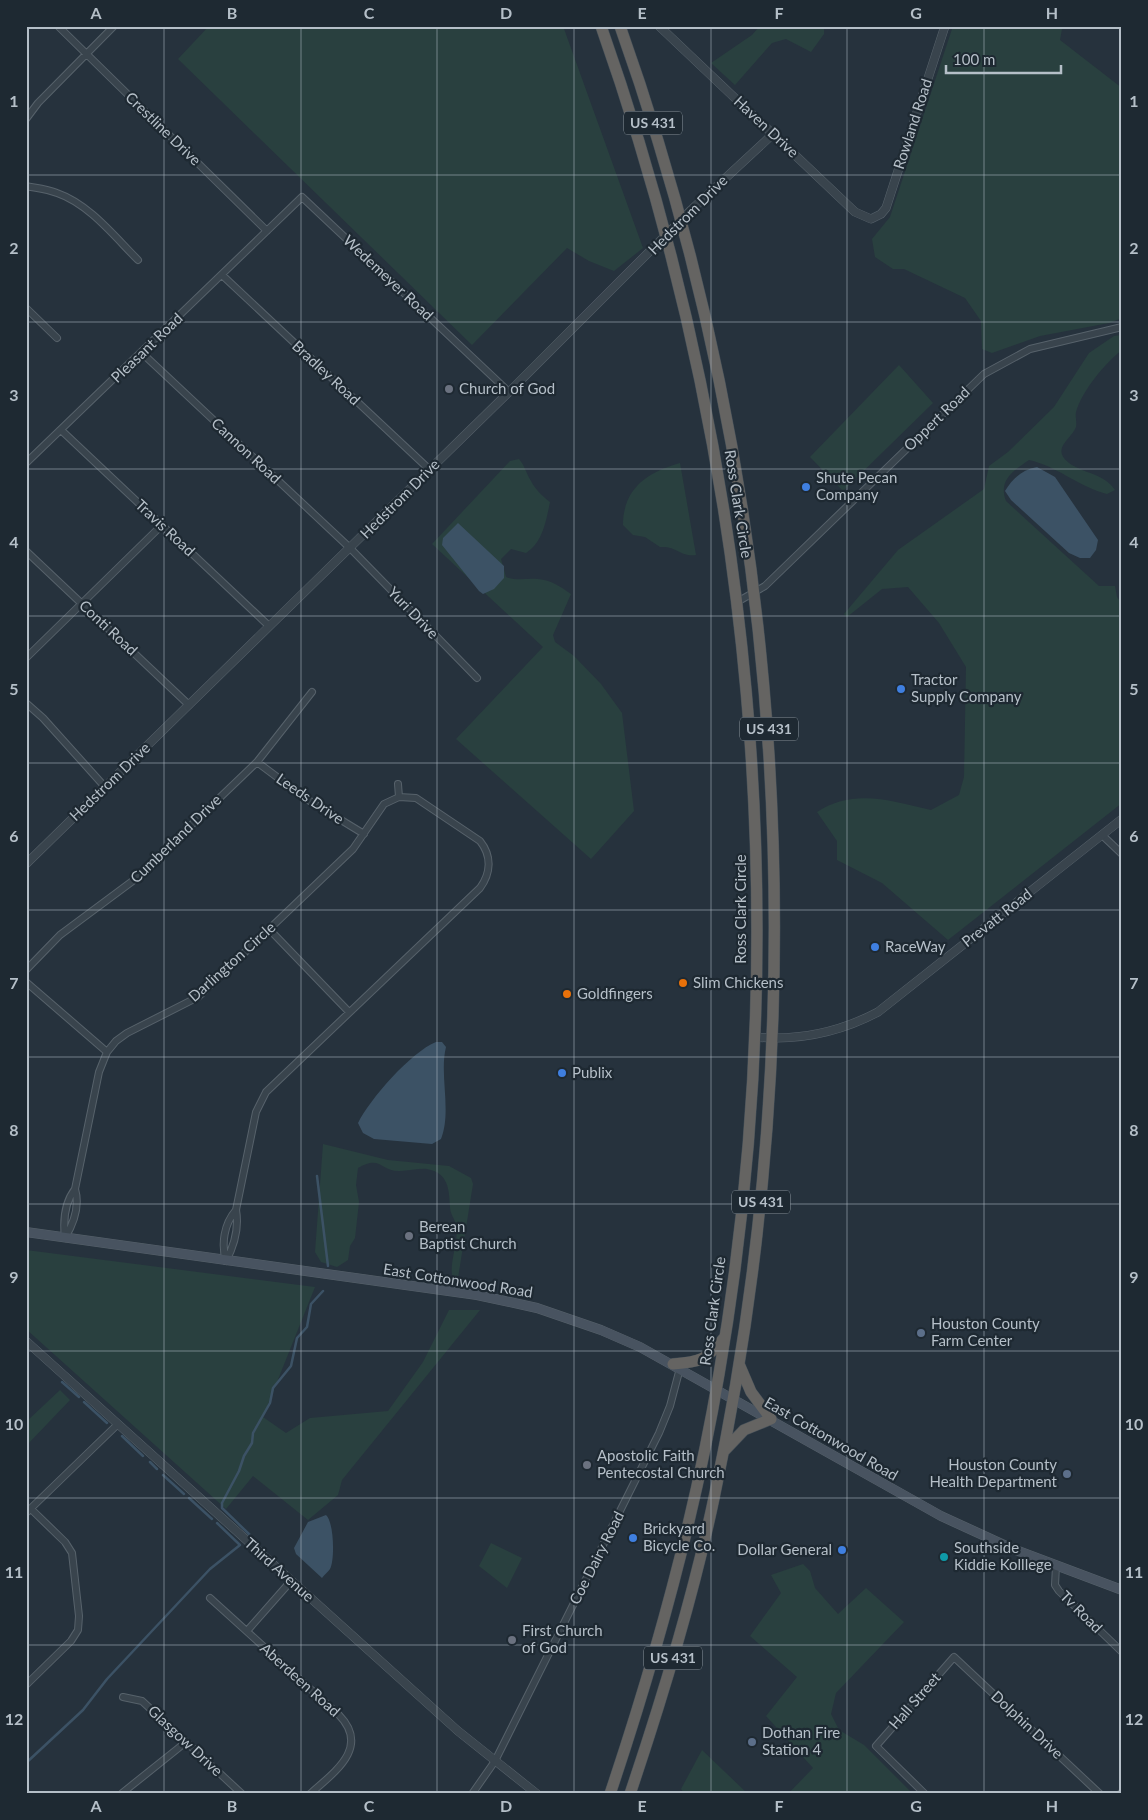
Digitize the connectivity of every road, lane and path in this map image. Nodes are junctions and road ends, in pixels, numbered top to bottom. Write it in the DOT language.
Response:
graph roads {
  1 [pos="58,26"];
  2 [pos="114,26"];
  3 [pos="601,26"];
  4 [pos="620,26"];
  5 [pos="659,26"];
  6 [pos="945,26"];
  7 [pos="87,55"];
  8 [pos="26,119"];
  9 [pos="773,134"];
  10 [pos="26,186"];
  11 [pos="876,218"];
  12 [pos="682,220"];
  13 [pos="267,231"];
  14 [pos="666,236"];
  15 [pos="138,260"];
  16 [pos="222,276"];
  17 [pos="26,308"];
  18 [pos="1122,327"];
  19 [pos="58,338"];
  20 [pos="142,353"];
  21 [pos="509,392"];
  22 [pos="61,430"];
  23 [pos="27,462"];
  24 [pos="430,470"];
  25 [pos="162,525"];
  26 [pos="350,548"];
  27 [pos="26,551"];
  28 [pos="755,594"];
  29 [pos="737,602"];
  30 [pos="82,604"];
  31 [pos="269,626"];
  32 [pos="26,658"];
  33 [pos="477,678"];
  34 [pos="312,692"];
  35 [pos="26,703"];
  36 [pos="189,704"];
  37 [pos="257,762"];
  38 [pos="398,784"];
  39 [pos="105,787"];
  40 [pos="773,794"];
  41 [pos="399,797"];
  42 [pos="754,797"];
  43 [pos="1122,819"];
  44 [pos="364,834"];
  45 [pos="1102,836"];
  46 [pos="1122,854"];
  47 [pos="498,860"];
  48 [pos="489,861"];
  49 [pos="26,864"];
  50 [pos="269,929"];
  51 [pos="26,970"];
  52 [pos="26,982"];
  53 [pos="349,1012"];
  54 [pos="755,1037"];
  55 [pos="774,1038"];
  56 [pos="107,1052"];
  57 [pos="748,1139"];
  58 [pos="766,1152"];
  59 [pos="26,1232"];
  60 [pos="66,1238"];
  61 [pos="226,1261"];
  62 [pos="725,1337"];
  63 [pos="26,1341"];
  64 [pos="739,1364"];
  65 [pos="677,1366"];
  66 [pos="716,1390"];
  67 [pos="733,1399"];
  68 [pos="772,1419"];
  69 [pos="118,1424"];
  70 [pos="723,1452"];
  71 [pos="29,1511"];
  72 [pos="1056,1566"];
  73 [pos="291,1581"];
  74 [pos="1122,1590"];
  75 [pos="210,1598"];
  76 [pos="247,1631"];
  77 [pos="655,1651"];
  78 [pos="1122,1652"];
  79 [pos="674,1657"];
  80 [pos="954,1657"];
  81 [pos="26,1685"];
  82 [pos="123,1697"];
  83 [pos="186,1742"];
  84 [pos="495,1761"];
  85 [pos="610,1793"];
  86 [pos="122,1794"];
  87 [pos="242,1794"];
  88 [pos="310,1794"];
  89 [pos="472,1794"];
  90 [pos="537,1794"];
  91 [pos="630,1794"];
  92 [pos="925,1794"];
  93 [pos="1100,1794"];
  1 -- 7 [label="street, Crestline Drive"];
  2 -- 7 [label="street"];
  3 -- 14 [label="highway, Ross Clark Circle / US 431"];
  4 -- 12 [label="highway, Ross Clark Circle / US 431"];
  5 -- 9 [label="street, Haven Drive"];
  6 -- 11 [label="street, Rowland Road"];
  7 -- 8 [label="street"];
  7 -- 13 [label="street, Crestline Drive"];
  9 -- 11 [label="street, Haven Drive"];
  9 -- 12 [label="street, Hedstrom Drive"];
  10 -- 15 [label="street"];
  12 -- 14 [label="street, Hedstrom Drive"];
  12 -- 28 [label="highway, Ross Clark Circle / US 431"];
  13 -- 16 [label="street, Pleasant Road"];
  13 -- 21 [label="street, Wedemeyer Road"];
  14 -- 21 [label="street, Hedstrom Drive"];
  14 -- 29 [label="highway, Ross Clark Circle / US 431"];
  16 -- 20 [label="street, Pleasant Road"];
  16 -- 24 [label="street, Bradley Road"];
  17 -- 19 [label="street"];
  18 -- 28 [label="street, Oppert Road"];
  20 -- 22 [label="street, Pleasant Road"];
  20 -- 26 [label="street, Cannon Road"];
  21 -- 24 [label="street, Hedstrom Drive"];
  22 -- 23 [label="street, Pleasant Road"];
  22 -- 25 [label="street, Travis Road"];
  24 -- 26 [label="street, Hedstrom Drive"];
  25 -- 30 [label="street"];
  25 -- 31 [label="street, Travis Road"];
  26 -- 31 [label="street, Hedstrom Drive"];
  26 -- 33 [label="street, Yuri Drive"];
  27 -- 30 [label="street, Conti Road"];
  28 -- 29 [label="street, Oppert Road"];
  28 -- 40 [label="highway, Ross Clark Circle / US 431"];
  29 -- 42 [label="highway, Ross Clark Circle / US 431"];
  30 -- 32 [label="street"];
  30 -- 36 [label="street, Conti Road"];
  31 -- 36 [label="street, Hedstrom Drive"];
  34 -- 37 [label="street, Cumberland Drive"];
  35 -- 39 [label="street"];
  36 -- 39 [label="street, Hedstrom Drive"];
  37 -- 44 [label="street, Leeds Drive"];
  37 -- 51 [label="street, Cumberland Drive"];
  38 -- 41 [label="street"];
  39 -- 49 [label="street, Hedstrom Drive"];
  40 -- 42 [label="highway"];
  40 -- 55 [label="highway, Ross Clark Circle / US 431"];
  41 -- 44 [label="street, Darlington Circle"];
  41 -- 48 [label="street"];
  42 -- 54 [label="highway, Ross Clark Circle / US 431"];
  43 -- 45 [label="street, Prevatt Road"];
  44 -- 50 [label="street, Darlington Circle"];
  45 -- 46 [label="street"];
  45 -- 55 [label="street, Prevatt Road"];
  47 -- 48 [label="street"];
  48 -- 53 [label="street"];
  50 -- 53 [label="street"];
  50 -- 56 [label="street, Darlington Circle"];
  52 -- 56 [label="street"];
  53 -- 61 [label="street"];
  54 -- 55 [label="street, Prevatt Road"];
  54 -- 57 [label="highway, Ross Clark Circle / US 431"];
  55 -- 58 [label="highway, Ross Clark Circle / US 431"];
  56 -- 60 [label="street, Darlington Circle"];
  57 -- 58 [label="highway"];
  57 -- 62 [label="highway, Ross Clark Circle / US 431"];
  58 -- 64 [label="highway, Ross Clark Circle / US 431"];
  59 -- 60 [label="main road, East Cottonwood Road"];
  60 -- 61 [label="main road, East Cottonwood Road"];
  61 -- 65 [label="main road, East Cottonwood Road"];
  62 -- 65 [label="highway"];
  62 -- 66 [label="highway, Ross Clark Circle / US 431"];
  63 -- 69 [label="street, Third Avenue"];
  64 -- 67 [label="highway, Ross Clark Circle / US 431"];
  64 -- 68 [label="highway"];
  65 -- 66 [label="main road, East Cottonwood Road"];
  65 -- 84 [label="street, Coe Dairy Road"];
  66 -- 67 [label="main road, East Cottonwood Road"];
  66 -- 77 [label="highway, Ross Clark Circle / US 431"];
  67 -- 68 [label="main road, East Cottonwood Road"];
  67 -- 70 [label="highway, Ross Clark Circle / US 431"];
  68 -- 70 [label="highway"];
  68 -- 72 [label="main road, East Cottonwood Road"];
  69 -- 71 [label="street"];
  69 -- 73 [label="street, Third Avenue"];
  70 -- 79 [label="highway, Ross Clark Circle / US 431"];
  71 -- 81 [label="street"];
  72 -- 74 [label="main road, East Cottonwood Road"];
  72 -- 78 [label="street, Tv Road"];
  73 -- 76 [label="street"];
  73 -- 84 [label="street, Third Avenue"];
  75 -- 76 [label="street, Aberdeen Road"];
  76 -- 88 [label="street, Aberdeen Road"];
  77 -- 79 [label="highway"];
  77 -- 85 [label="highway, Ross Clark Circle / US 431"];
  79 -- 91 [label="highway, Ross Clark Circle / US 431"];
  80 -- 92 [label="street, Hall Street"];
  80 -- 93 [label="street, Dolphin Drive"];
  82 -- 83 [label="street, Glasgow Drive"];
  83 -- 86 [label="street"];
  83 -- 87 [label="street, Glasgow Drive"];
  84 -- 89 [label="street, Coe Dairy Road"];
  84 -- 90 [label="street, Third Avenue"];
}
